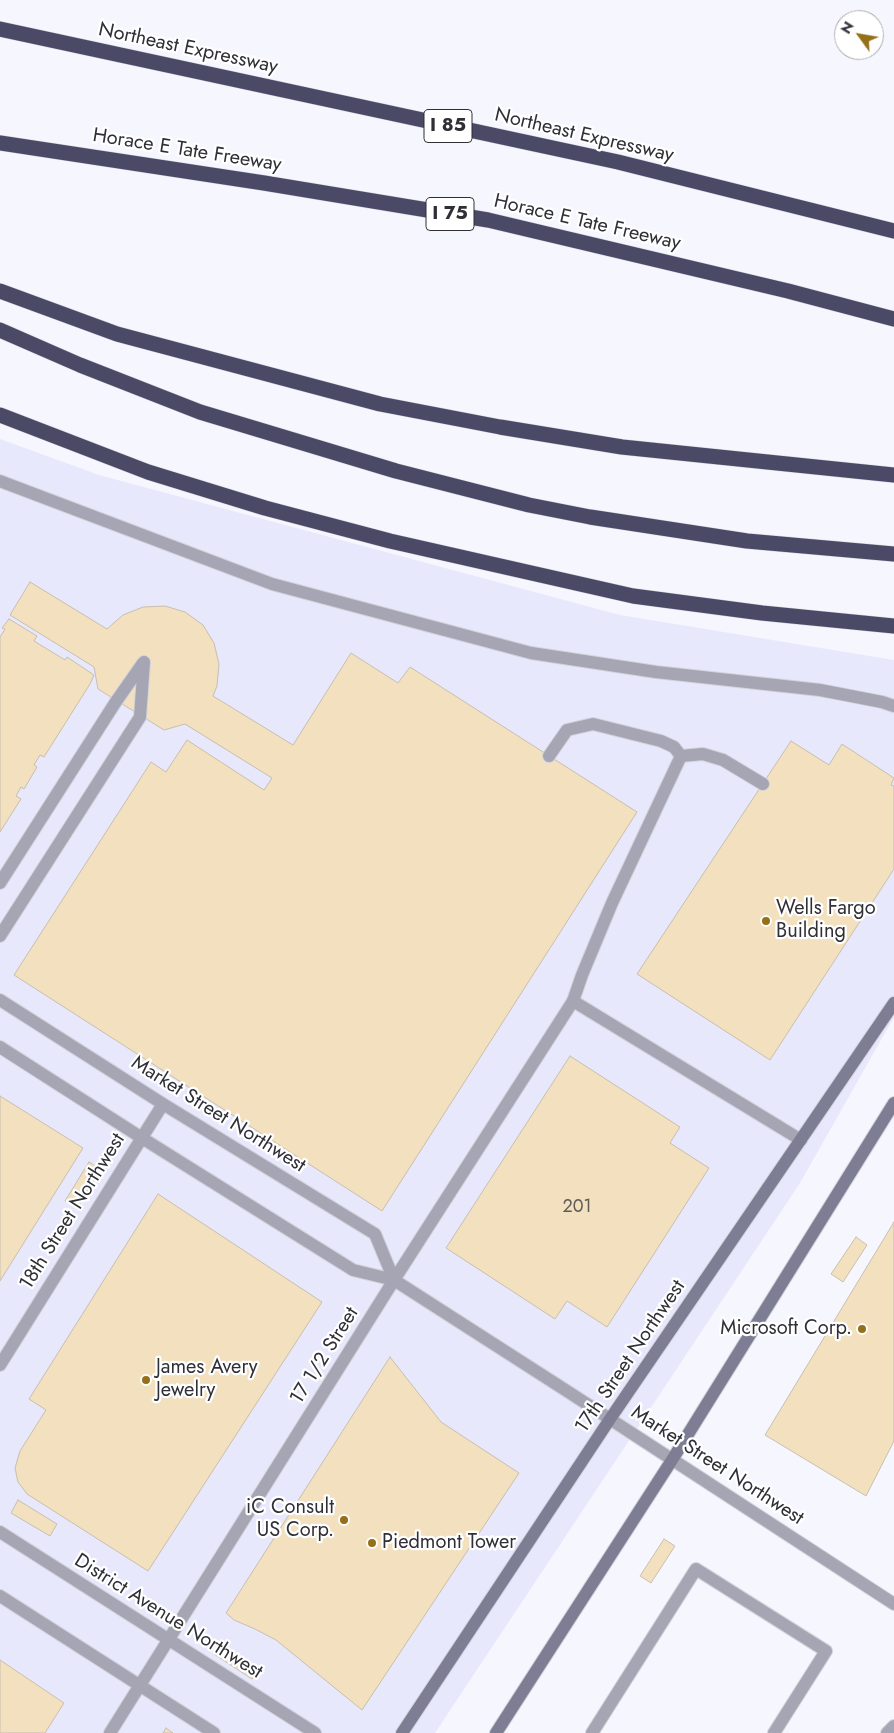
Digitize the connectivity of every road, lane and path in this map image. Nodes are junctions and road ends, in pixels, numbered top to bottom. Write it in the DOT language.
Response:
graph roads {
  1 [pos="0,29"];
  2 [pos="0,142"];
  3 [pos="894,231"];
  4 [pos="0,291"];
  5 [pos="894,319"];
  6 [pos="0,330"];
  7 [pos="0,415"];
  8 [pos="894,474"];
  9 [pos="0,481"];
  10 [pos="894,554"];
  11 [pos="894,626"];
  12 [pos="894,706"];
  13 [pos="549,756"];
  14 [pos="681,756"];
  15 [pos="763,784"];
  16 [pos="0,883"];
  17 [pos="0,936"];
  18 [pos="0,1000"];
  19 [pos="573,1000"];
  20 [pos="894,1003"];
  21 [pos="0,1046"];
  22 [pos="894,1103"];
  23 [pos="163,1104"];
  24 [pos="142,1138"];
  25 [pos="801,1140"];
  26 [pos="394,1280"];
  27 [pos="0,1365"];
  28 [pos="610,1419"];
  29 [pos="672,1460"];
  30 [pos="0,1532"];
  31 [pos="0,1596"];
  32 [pos="894,1604"];
  33 [pos="170,1640"];
  34 [pos="141,1686"];
  35 [pos="894,1726"];
  36 [pos="110,1733"];
  37 [pos="214,1733"];
  38 [pos="315,1733"];
  39 [pos="402,1733"];
  40 [pos="496,1733"];
  41 [pos="592,1733"];
  42 [pos="774,1733"];
  43 [pos="887,1733"];
  1 -- 3 [label="highway, Northeast Expressway / I 85"];
  2 -- 5 [label="highway, Horace E Tate Freeway / I 75"];
  4 -- 8 [label="highway"];
  6 -- 10 [label="highway"];
  7 -- 11 [label="highway"];
  9 -- 12 [label="street"];
  13 -- 14 [label="street"];
  14 -- 15 [label="street"];
  14 -- 19 [label="street, 17 1/2 Street"];
  16 -- 17 [label="street"];
  18 -- 23 [label="street, Market Street Northwest"];
  19 -- 25 [label="street"];
  19 -- 26 [label="street, 17 1/2 Street"];
  20 -- 25 [label="main road, 17th Street Northwest"];
  21 -- 24 [label="street, Market Street Northwest"];
  22 -- 29 [label="main road"];
  23 -- 24 [label="street, 18th Street Northwest"];
  23 -- 26 [label="street, Market Street Northwest"];
  24 -- 26 [label="street, Market Street Northwest"];
  24 -- 27 [label="street, 18th Street Northwest"];
  25 -- 28 [label="main road, 17th Street Northwest"];
  26 -- 28 [label="street, Market Street Northwest"];
  26 -- 33 [label="street, 17 1/2 Street"];
  28 -- 29 [label="street, Market Street Northwest"];
  28 -- 39 [label="main road, 17th Street Northwest"];
  29 -- 32 [label="street, Market Street Northwest"];
  29 -- 40 [label="main road"];
  30 -- 33 [label="street, District Avenue Northwest"];
  31 -- 34 [label="street"];
  33 -- 34 [label="street, 17 1/2 Street"];
  33 -- 38 [label="street, District Avenue Northwest"];
  34 -- 36 [label="street, 17 1/2 Street"];
  34 -- 37 [label="street"];
  35 -- 43 [label="street"];
  41 -- 42 [label="street"];
}
